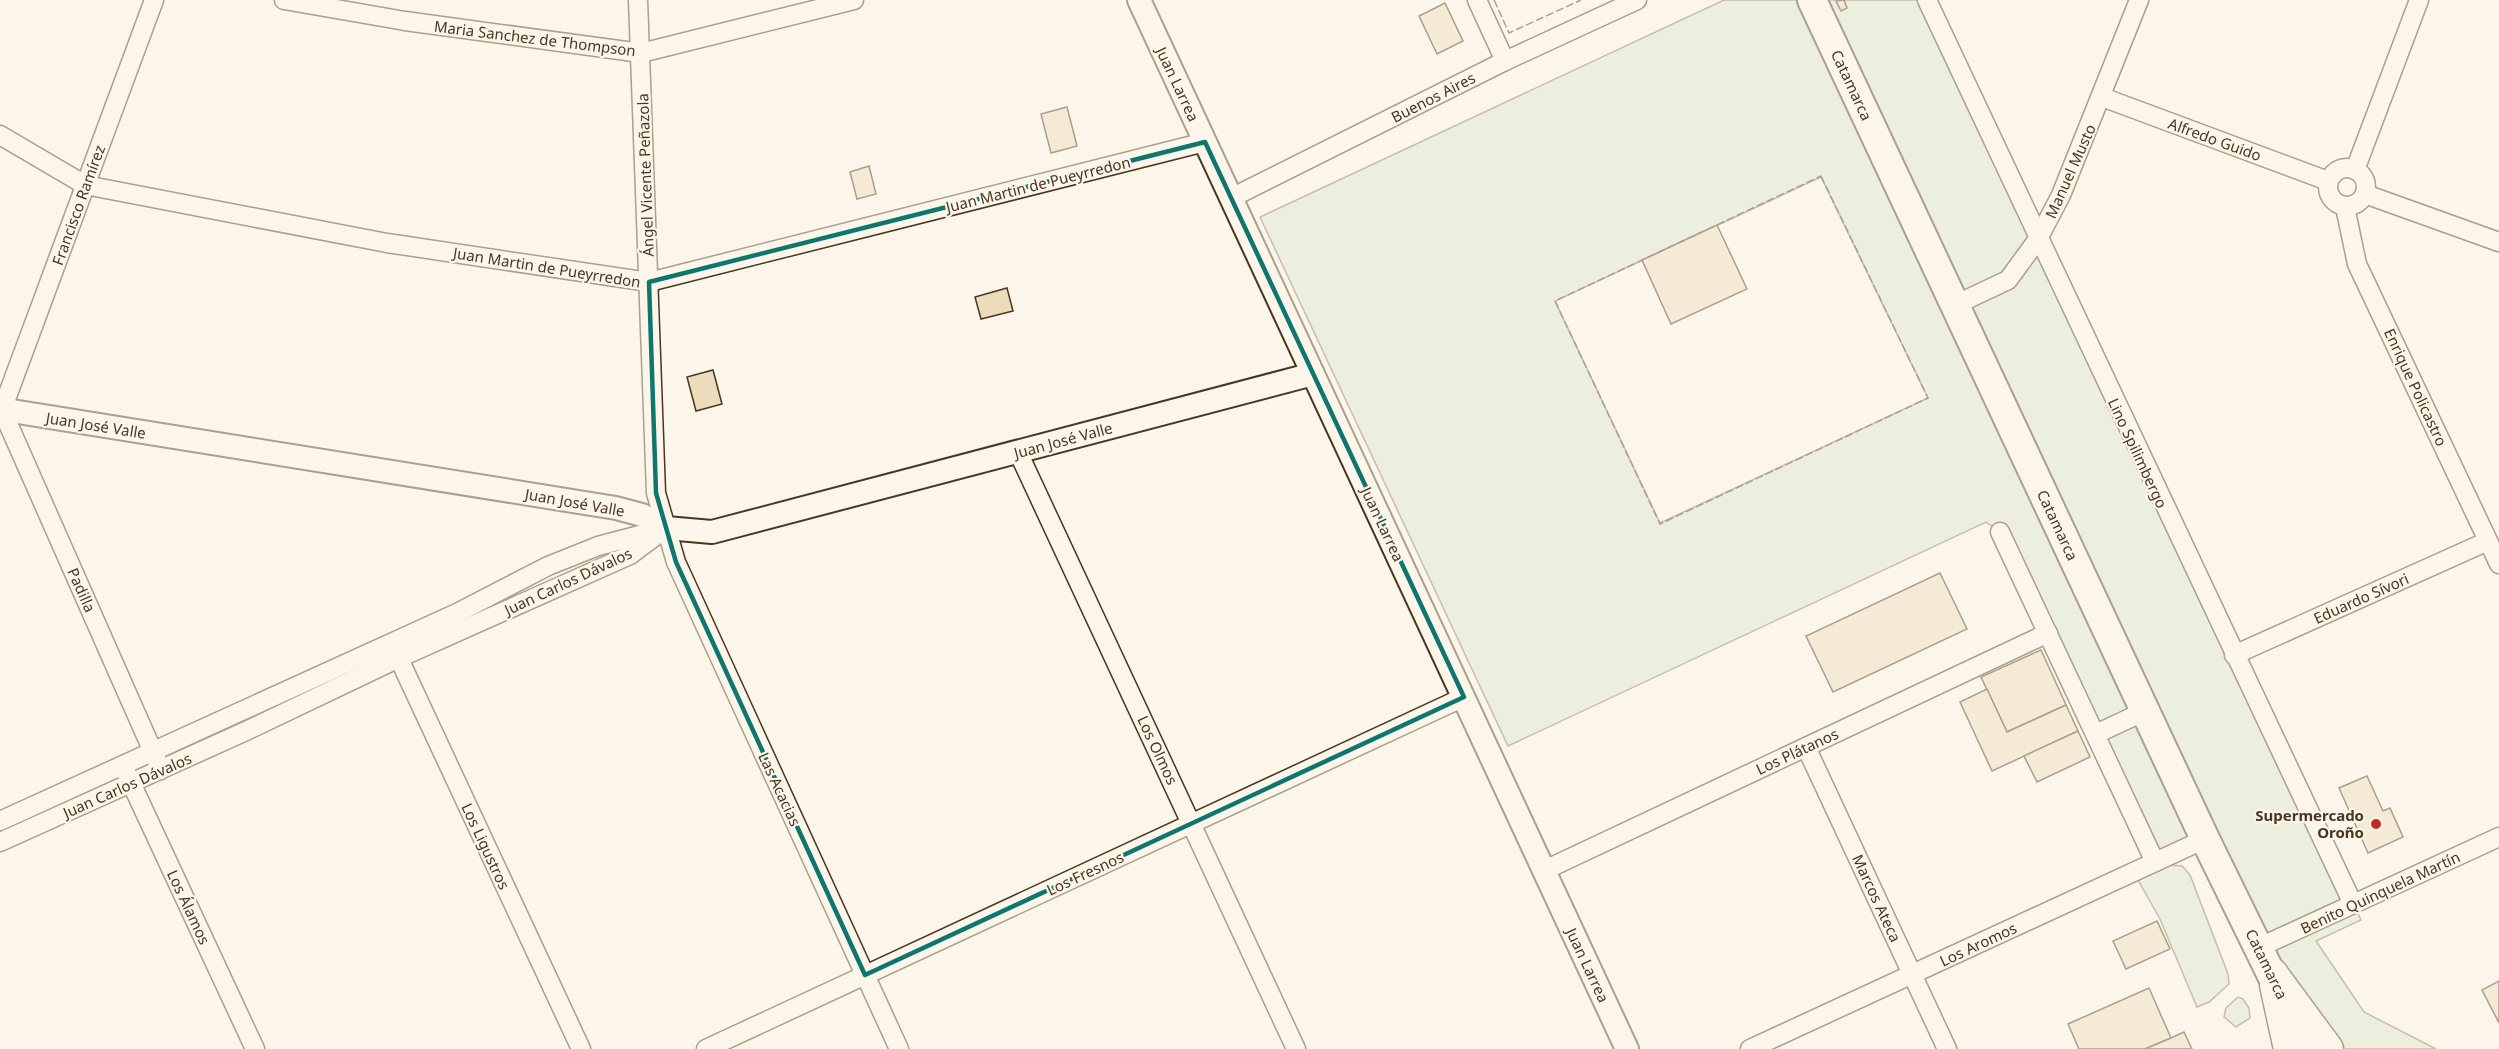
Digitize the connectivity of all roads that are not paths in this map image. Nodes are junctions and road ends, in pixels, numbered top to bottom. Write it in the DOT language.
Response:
graph roads {
  1 [pos="154,0"];
  2 [pos="284,0"];
  3 [pos="639,0"];
  4 [pos="854,0"];
  5 [pos="1139,0"];
  6 [pos="1477,0"];
  7 [pos="1637,0"];
  8 [pos="1812,0"];
  9 [pos="1927,0"];
  10 [pos="2139,0"];
  11 [pos="2419,0"];
  12 [pos="641,53"];
  13 [pos="1505,61"];
  14 [pos="2102,97"];
  15 [pos="0,135"];
  16 [pos="1205,142"];
  17 [pos="2355,170"];
  18 [pos="2328,181"];
  19 [pos="85,185"];
  20 [pos="2365,194"];
  21 [pos="1231,198"];
  22 [pos="2345,207"];
  23 [pos="2038,239"];
  24 [pos="2499,242"];
  25 [pos="649,282"];
  26 [pos="1955,304"];
  27 [pos="1313,374"];
  28 [pos="1,409"];
  29 [pos="1018,452"];
  30 [pos="666,528"];
  31 [pos="2000,532"];
  32 [pos="2488,541"];
  33 [pos="2499,564"];
  34 [pos="2048,633"];
  35 [pos="396,650"];
  36 [pos="2234,655"];
  37 [pos="1464,697"];
  38 [pos="2145,711"];
  39 [pos="2096,734"];
  40 [pos="1806,747"];
  41 [pos="153,752"];
  42 [pos="123,765"];
  43 [pos="161,770"];
  44 [pos="132,783"];
  45 [pos="0,821"];
  46 [pos="1192,824"];
  47 [pos="2499,837"];
  48 [pos="2205,839"];
  49 [pos="0,842"];
  50 [pos="2155,862"];
  51 [pos="1545,870"];
  52 [pos="2353,904"];
  53 [pos="2266,960"];
  54 [pos="1912,974"];
  55 [pos="865,975"];
  56 [pos="255,1049"];
  57 [pos="581,1049"];
  58 [pos="706,1049"];
  59 [pos="899,1049"];
  60 [pos="1296,1049"];
  61 [pos="1627,1049"];
  62 [pos="1750,1049"];
  63 [pos="1947,1049"];
  64 [pos="2289,1049"];
  65 [pos="2308,1049"];
  66 [pos="2328,1049"];
  1 -- 19 [label="street, Francisco Ramírez"];
  2 -- 12 [label="street, Maria Sanchez de Thompson"];
  3 -- 12 [label="street, Ángel Vicente Peñazola"];
  4 -- 12 [label="street, Maria Sanchez de Thompson"];
  5 -- 16 [label="street, Juan Larrea"];
  6 -- 13 [label="street"];
  7 -- 13 [label="street, Buenos Aires"];
  8 -- 26 [label="main road, Catamarca"];
  9 -- 23 [label="street, Lino Spilimbergo"];
  10 -- 14 [label="street, Manuel Musto"];
  11 -- 17 [label="street"];
  12 -- 25 [label="street, Ángel Vicente Peñazola"];
  13 -- 21 [label="street, Buenos Aires"];
  14 -- 18 [label="street, Alfredo Guido"];
  14 -- 23 [label="street, Manuel Musto"];
  15 -- 19 [label="street, Juan Martin de Pueyrredon"];
  16 -- 21 [label="street, Juan Larrea"];
  16 -- 25 [label="street, Juan Martin de Pueyrredon"];
  17 -- 18 [label="street"];
  17 -- 20 [label="street"];
  18 -- 22 [label="street"];
  19 -- 25 [label="street, Juan Martin de Pueyrredon"];
  19 -- 28 [label="street, Francisco Ramírez"];
  20 -- 22 [label="street"];
  20 -- 24 [label="street"];
  21 -- 27 [label="street, Juan Larrea"];
  22 -- 32 [label="street, Enrique Policastro"];
  23 -- 26 [label="street, Manuel Musto"];
  23 -- 36 [label="street, Lino Spilimbergo"];
  25 -- 30 [label="street, Ángel Vicente Peñazola"];
  26 -- 38 [label="main road, Catamarca"];
  27 -- 29 [label="street, Juan José Valle"];
  27 -- 37 [label="street, Juan Larrea"];
  28 -- 30 [label="street, Juan José Valle"];
  28 -- 41 [label="street, Padilla"];
  29 -- 30 [label="street, Juan José Valle"];
  29 -- 46 [label="street, Los Olmos"];
  30 -- 35 [label="street, Juan Carlos Dávalos"];
  30 -- 55 [label="street, Las Acacias"];
  31 -- 34 [label="street"];
  32 -- 33 [label="street, Enrique Policastro"];
  32 -- 36 [label="street, Eduardo Sívori"];
  34 -- 39 [label="street"];
  34 -- 40 [label="street, Los Plátanos"];
  35 -- 41 [label="street, Juan Carlos Dávalos"];
  35 -- 43 [label="street, Juan Carlos Dávalos"];
  35 -- 57 [label="street, Los Ligustros"];
  36 -- 52 [label="street, Lino Spilimbergo"];
  37 -- 46 [label="street, Los Fresnos"];
  37 -- 51 [label="street, Juan Larrea"];
  38 -- 39 [label="street"];
  38 -- 48 [label="main road, Catamarca"];
  39 -- 50 [label="street"];
  40 -- 51 [label="street, Los Plátanos"];
  40 -- 54 [label="street, Marcos Ateca"];
  41 -- 42 [label="street, Juan Carlos Dávalos"];
  41 -- 43 [label="street, Padilla"];
  42 -- 44 [label="street, Los Álamos"];
  42 -- 45 [label="street, Juan Carlos Dávalos"];
  43 -- 44 [label="street, Juan Carlos Dávalos"];
  44 -- 49 [label="street, Juan Carlos Dávalos"];
  44 -- 56 [label="street, Los Álamos"];
  46 -- 55 [label="street, Los Fresnos"];
  46 -- 60 [label="street, Los Olmos"];
  47 -- 52 [label="street, Benito Quinquela Martín"];
  48 -- 50 [label="street, Los Aromos"];
  48 -- 53 [label="main road, Catamarca"];
  50 -- 54 [label="street, Los Aromos"];
  51 -- 61 [label="street, Juan Larrea"];
  52 -- 53 [label="street, Benito Quinquela Martín"];
  53 -- 64 [label="highway"];
  53 -- 65 [label="main road, Catamarca"];
  53 -- 66 [label="highway"];
  54 -- 62 [label="street, Los Aromos"];
  54 -- 63 [label="street, Marcos Ateca"];
  55 -- 58 [label="street, Los Fresnos"];
  55 -- 59 [label="street, Las Acacias"];
}
